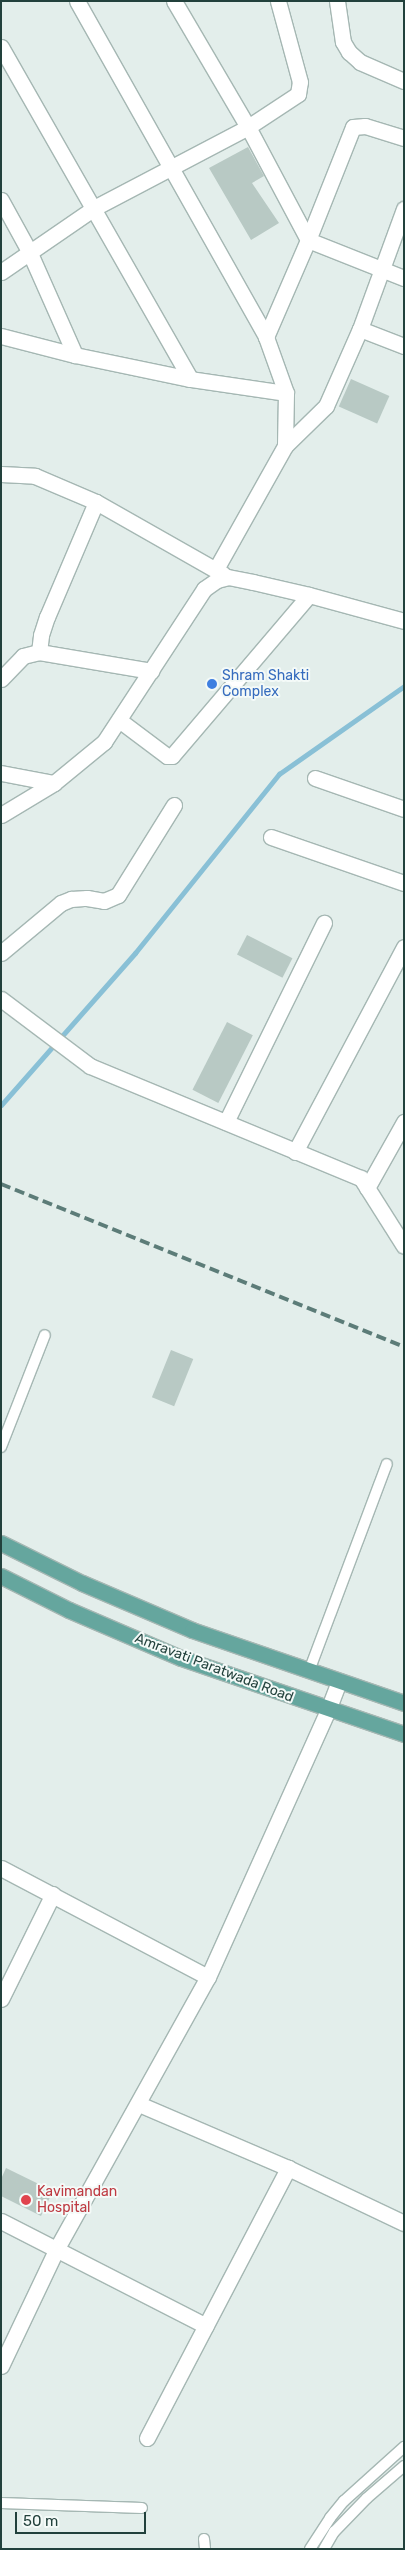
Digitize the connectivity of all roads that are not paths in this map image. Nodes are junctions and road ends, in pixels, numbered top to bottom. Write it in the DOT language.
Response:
graph roads {
  1 [pos="77,1"];
  2 [pos="174,1"];
  3 [pos="278,1"];
  4 [pos="336,1"];
  5 [pos="1,47"];
  6 [pos="404,81"];
  7 [pos="248,127"];
  8 [pos="404,138"];
  9 [pos="171,167"];
  10 [pos="1,200"];
  11 [pos="94,208"];
  12 [pos="404,209"];
  13 [pos="308,240"];
  14 [pos="28,251"];
  15 [pos="381,269"];
  16 [pos="1,272"];
  17 [pos="404,278"];
  18 [pos="360,329"];
  19 [pos="1,336"];
  20 [pos="266,337"];
  21 [pos="404,346"];
  22 [pos="76,355"];
  23 [pos="190,379"];
  24 [pos="286,393"];
  25 [pos="285,446"];
  26 [pos="1,474"];
  27 [pos="96,502"];
  28 [pos="222,573"];
  29 [pos="309,595"];
  30 [pos="404,621"];
  31 [pos="40,652"];
  32 [pos="151,671"];
  33 [pos="1,679"];
  34 [pos="119,720"];
  35 [pos="1,773"];
  36 [pos="315,778"];
  37 [pos="54,783"];
  38 [pos="174,805"];
  39 [pos="404,808"];
  40 [pos="1,815"];
  41 [pos="271,837"];
  42 [pos="404,883"];
  43 [pos="324,923"];
  44 [pos="404,947"];
  45 [pos="1,953"];
  46 [pos="1,999"];
  47 [pos="226,1122"];
  48 [pos="404,1122"];
  49 [pos="295,1152"];
  50 [pos="367,1188"];
  51 [pos="404,1246"];
  52 [pos="45,1335"];
  53 [pos="1,1446"];
  54 [pos="387,1464"];
  55 [pos="1,1543"];
  56 [pos="1,1576"];
  57 [pos="310,1671"];
  58 [pos="339,1681"];
  59 [pos="404,1703"];
  60 [pos="328,1710"];
  61 [pos="404,1734"];
  62 [pos="1,1868"];
  63 [pos="53,1894"];
  64 [pos="208,1977"];
  65 [pos="1,1999"];
  66 [pos="139,2104"];
  67 [pos="288,2168"];
  68 [pos="1,2221"];
  69 [pos="404,2223"];
  70 [pos="57,2248"];
  71 [pos="206,2326"];
  72 [pos="1,2366"];
  73 [pos="147,2438"];
  74 [pos="404,2447"];
  75 [pos="404,2466"];
  76 [pos="344,2500"];
  77 [pos="1,2503"];
  78 [pos="142,2508"];
  79 [pos="355,2510"];
  80 [pos="310,2549"];
  81 [pos="324,2549"];
  1 -- 9 [label="street"];
  2 -- 7 [label="street"];
  3 -- 7 [label="street"];
  4 -- 6 [label="street"];
  5 -- 11 [label="street"];
  7 -- 9 [label="street"];
  7 -- 13 [label="street"];
  8 -- 13 [label="street"];
  9 -- 11 [label="street"];
  9 -- 20 [label="street"];
  10 -- 14 [label="street"];
  11 -- 14 [label="street"];
  11 -- 23 [label="street"];
  12 -- 15 [label="street"];
  13 -- 15 [label="street"];
  13 -- 20 [label="street"];
  14 -- 16 [label="street"];
  14 -- 22 [label="street"];
  15 -- 17 [label="street"];
  15 -- 18 [label="street"];
  18 -- 21 [label="street"];
  18 -- 25 [label="street"];
  19 -- 22 [label="street"];
  20 -- 24 [label="street"];
  22 -- 23 [label="street"];
  23 -- 24 [label="street"];
  24 -- 25 [label="street"];
  25 -- 28 [label="street"];
  26 -- 27 [label="street"];
  27 -- 28 [label="street"];
  27 -- 31 [label="street"];
  28 -- 29 [label="street"];
  28 -- 32 [label="street"];
  29 -- 30 [label="street"];
  29 -- 34 [label="street"];
  31 -- 32 [label="street"];
  31 -- 33 [label="street"];
  32 -- 34 [label="street"];
  34 -- 37 [label="street"];
  35 -- 37 [label="street"];
  36 -- 39 [label="street"];
  37 -- 40 [label="street"];
  38 -- 45 [label="street"];
  41 -- 42 [label="street"];
  43 -- 47 [label="street"];
  44 -- 49 [label="street"];
  46 -- 47 [label="street"];
  47 -- 49 [label="street"];
  48 -- 50 [label="street"];
  49 -- 50 [label="street"];
  50 -- 51 [label="street"];
  52 -- 53 [label="lane"];
  54 -- 57 [label="lane"];
  55 -- 57 [label="main road"];
  56 -- 60 [label="main road, Amravati Paratwada Road"];
  57 -- 58 [label="main road"];
  58 -- 59 [label="main road"];
  58 -- 60 [label="street"];
  60 -- 61 [label="main road, Amravati Paratwada Road"];
  60 -- 64 [label="street"];
  62 -- 63 [label="street"];
  63 -- 64 [label="street"];
  63 -- 65 [label="street"];
  64 -- 66 [label="street"];
  66 -- 67 [label="street"];
  66 -- 70 [label="street"];
  67 -- 69 [label="street"];
  67 -- 71 [label="street"];
  68 -- 70 [label="street"];
  70 -- 71 [label="street"];
  70 -- 72 [label="street"];
  71 -- 73 [label="street"];
  74 -- 76 [label="lane"];
  75 -- 79 [label="lane"];
  76 -- 79 [label="lane"];
  76 -- 80 [label="lane"];
  77 -- 78 [label="lane"];
  79 -- 81 [label="lane"];
}
